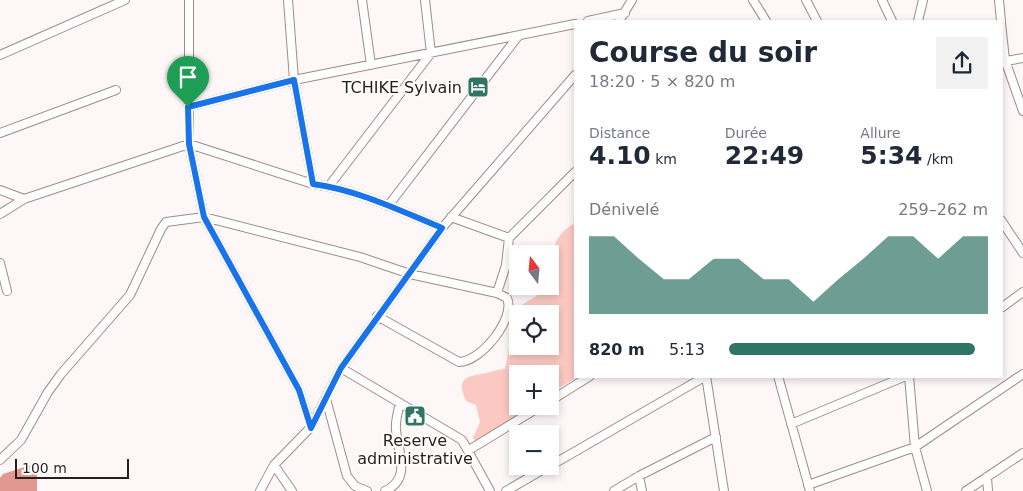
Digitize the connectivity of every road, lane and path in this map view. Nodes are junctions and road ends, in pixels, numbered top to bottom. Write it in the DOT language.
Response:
graph roads {
  1 [pos="125,0"];
  2 [pos="189,0"];
  3 [pos="288,0"];
  4 [pos="362,0"];
  5 [pos="425,0"];
  6 [pos="632,0"];
  7 [pos="753,0"];
  8 [pos="806,0"];
  9 [pos="882,0"];
  10 [pos="923,0"];
  11 [pos="999,0"];
  12 [pos="624,13"];
  13 [pos="592,20"];
  14 [pos="620,20"];
  15 [pos="765,20"];
  16 [pos="816,20"];
  17 [pos="892,20"];
  18 [pos="918,20"];
  19 [pos="1001,20"];
  20 [pos="574,24"];
  21 [pos="518,35"];
  22 [pos="431,53"];
  23 [pos="0,55"];
  24 [pos="1023,58"];
  25 [pos="1003,61"];
  26 [pos="371,65"];
  27 [pos="574,76"];
  28 [pos="294,80"];
  29 [pos="116,90"];
  30 [pos="188,107"];
  31 [pos="1023,111"];
  32 [pos="0,133"];
  33 [pos="189,144"];
  34 [pos="574,173"];
  35 [pos="313,184"];
  36 [pos="329,186"];
  37 [pos="0,190"];
  38 [pos="24,199"];
  39 [pos="388,206"];
  40 [pos="0,214"];
  41 [pos="204,217"];
  42 [pos="451,217"];
  43 [pos="1003,223"];
  44 [pos="442,228"];
  45 [pos="509,238"];
  46 [pos="1023,253"];
  47 [pos="0,263"];
  48 [pos="410,274"];
  49 [pos="7,291"];
  50 [pos="1023,292"];
  51 [pos="497,293"];
  52 [pos="1003,307"];
  53 [pos="377,316"];
  54 [pos="341,368"];
  55 [pos="1023,374"];
  56 [pos="587,378"];
  57 [pos="703,378"];
  58 [pos="706,378"];
  59 [pos="779,378"];
  60 [pos="903,378"];
  61 [pos="908,378"];
  62 [pos="559,395"];
  63 [pos="326,399"];
  64 [pos="400,402"];
  65 [pos="526,415"];
  66 [pos="791,424"];
  67 [pos="311,428"];
  68 [pos="716,437"];
  69 [pos="915,447"];
  70 [pos="469,450"];
  71 [pos="1023,453"];
  72 [pos="0,460"];
  73 [pos="559,460"];
  74 [pos="274,465"];
  75 [pos="534,475"];
  76 [pos="639,476"];
  77 [pos="987,477"];
  78 [pos="809,488"];
  79 [pos="355,489"];
  80 [pos="260,491"];
  81 [pos="292,491"];
  82 [pos="367,491"];
  83 [pos="386,491"];
  84 [pos="490,491"];
  85 [pos="506,491"];
  86 [pos="614,491"];
  87 [pos="642,491"];
  88 [pos="724,491"];
  89 [pos="927,491"];
  90 [pos="966,491"];
  91 [pos="988,491"];
  1 -- 23 [label="street"];
  2 -- 30 [label="street"];
  3 -- 28 [label="street"];
  4 -- 26 [label="street"];
  5 -- 22 [label="street"];
  6 -- 12 [label="street"];
  7 -- 15 [label="street"];
  8 -- 16 [label="street"];
  9 -- 17 [label="street"];
  10 -- 18 [label="street"];
  11 -- 19 [label="street"];
  12 -- 13 [label="street"];
  12 -- 14 [label="street"];
  20 -- 21 [label="street"];
  21 -- 22 [label="street"];
  21 -- 39 [label="street"];
  22 -- 26 [label="street"];
  22 -- 36 [label="street"];
  24 -- 25 [label="street"];
  25 -- 31 [label="street"];
  26 -- 28 [label="street"];
  27 -- 42 [label="street"];
  28 -- 30 [label="street"];
  28 -- 35 [label="street"];
  29 -- 32 [label="street"];
  30 -- 33 [label="street"];
  33 -- 35 [label="street"];
  33 -- 38 [label="street"];
  33 -- 41 [label="street"];
  34 -- 45 [label="street"];
  35 -- 36 [label="street"];
  36 -- 39 [label="street"];
  37 -- 38 [label="street"];
  38 -- 40 [label="street"];
  39 -- 44 [label="street"];
  41 -- 48 [label="street"];
  41 -- 67 [label="street"];
  41 -- 72 [label="street"];
  42 -- 44 [label="street"];
  42 -- 45 [label="street"];
  43 -- 46 [label="street"];
  44 -- 48 [label="street"];
  45 -- 51 [label="street"];
  47 -- 49 [label="street"];
  48 -- 51 [label="street"];
  48 -- 53 [label="street"];
  50 -- 52 [label="street"];
  51 -- 53 [label="street"];
  53 -- 54 [label="street"];
  54 -- 63 [label="street"];
  54 -- 64 [label="street"];
  55 -- 69 [label="street"];
  56 -- 62 [label="street"];
  57 -- 73 [label="street"];
  58 -- 68 [label="street"];
  59 -- 66 [label="street"];
  60 -- 66 [label="street"];
  61 -- 69 [label="street"];
  63 -- 67 [label="street"];
  63 -- 79 [label="street"];
  64 -- 70 [label="street"];
  64 -- 83 [label="street"];
  65 -- 70 [label="street"];
  66 -- 78 [label="street"];
  67 -- 74 [label="street"];
  68 -- 76 [label="street"];
  68 -- 88 [label="street"];
  69 -- 78 [label="street"];
  69 -- 89 [label="street"];
  70 -- 84 [label="street"];
  71 -- 77 [label="street"];
  74 -- 80 [label="street"];
  74 -- 81 [label="street"];
  75 -- 85 [label="street"];
  76 -- 86 [label="street"];
  76 -- 87 [label="street"];
  77 -- 90 [label="street"];
  77 -- 91 [label="street"];
  79 -- 82 [label="street"];
}
